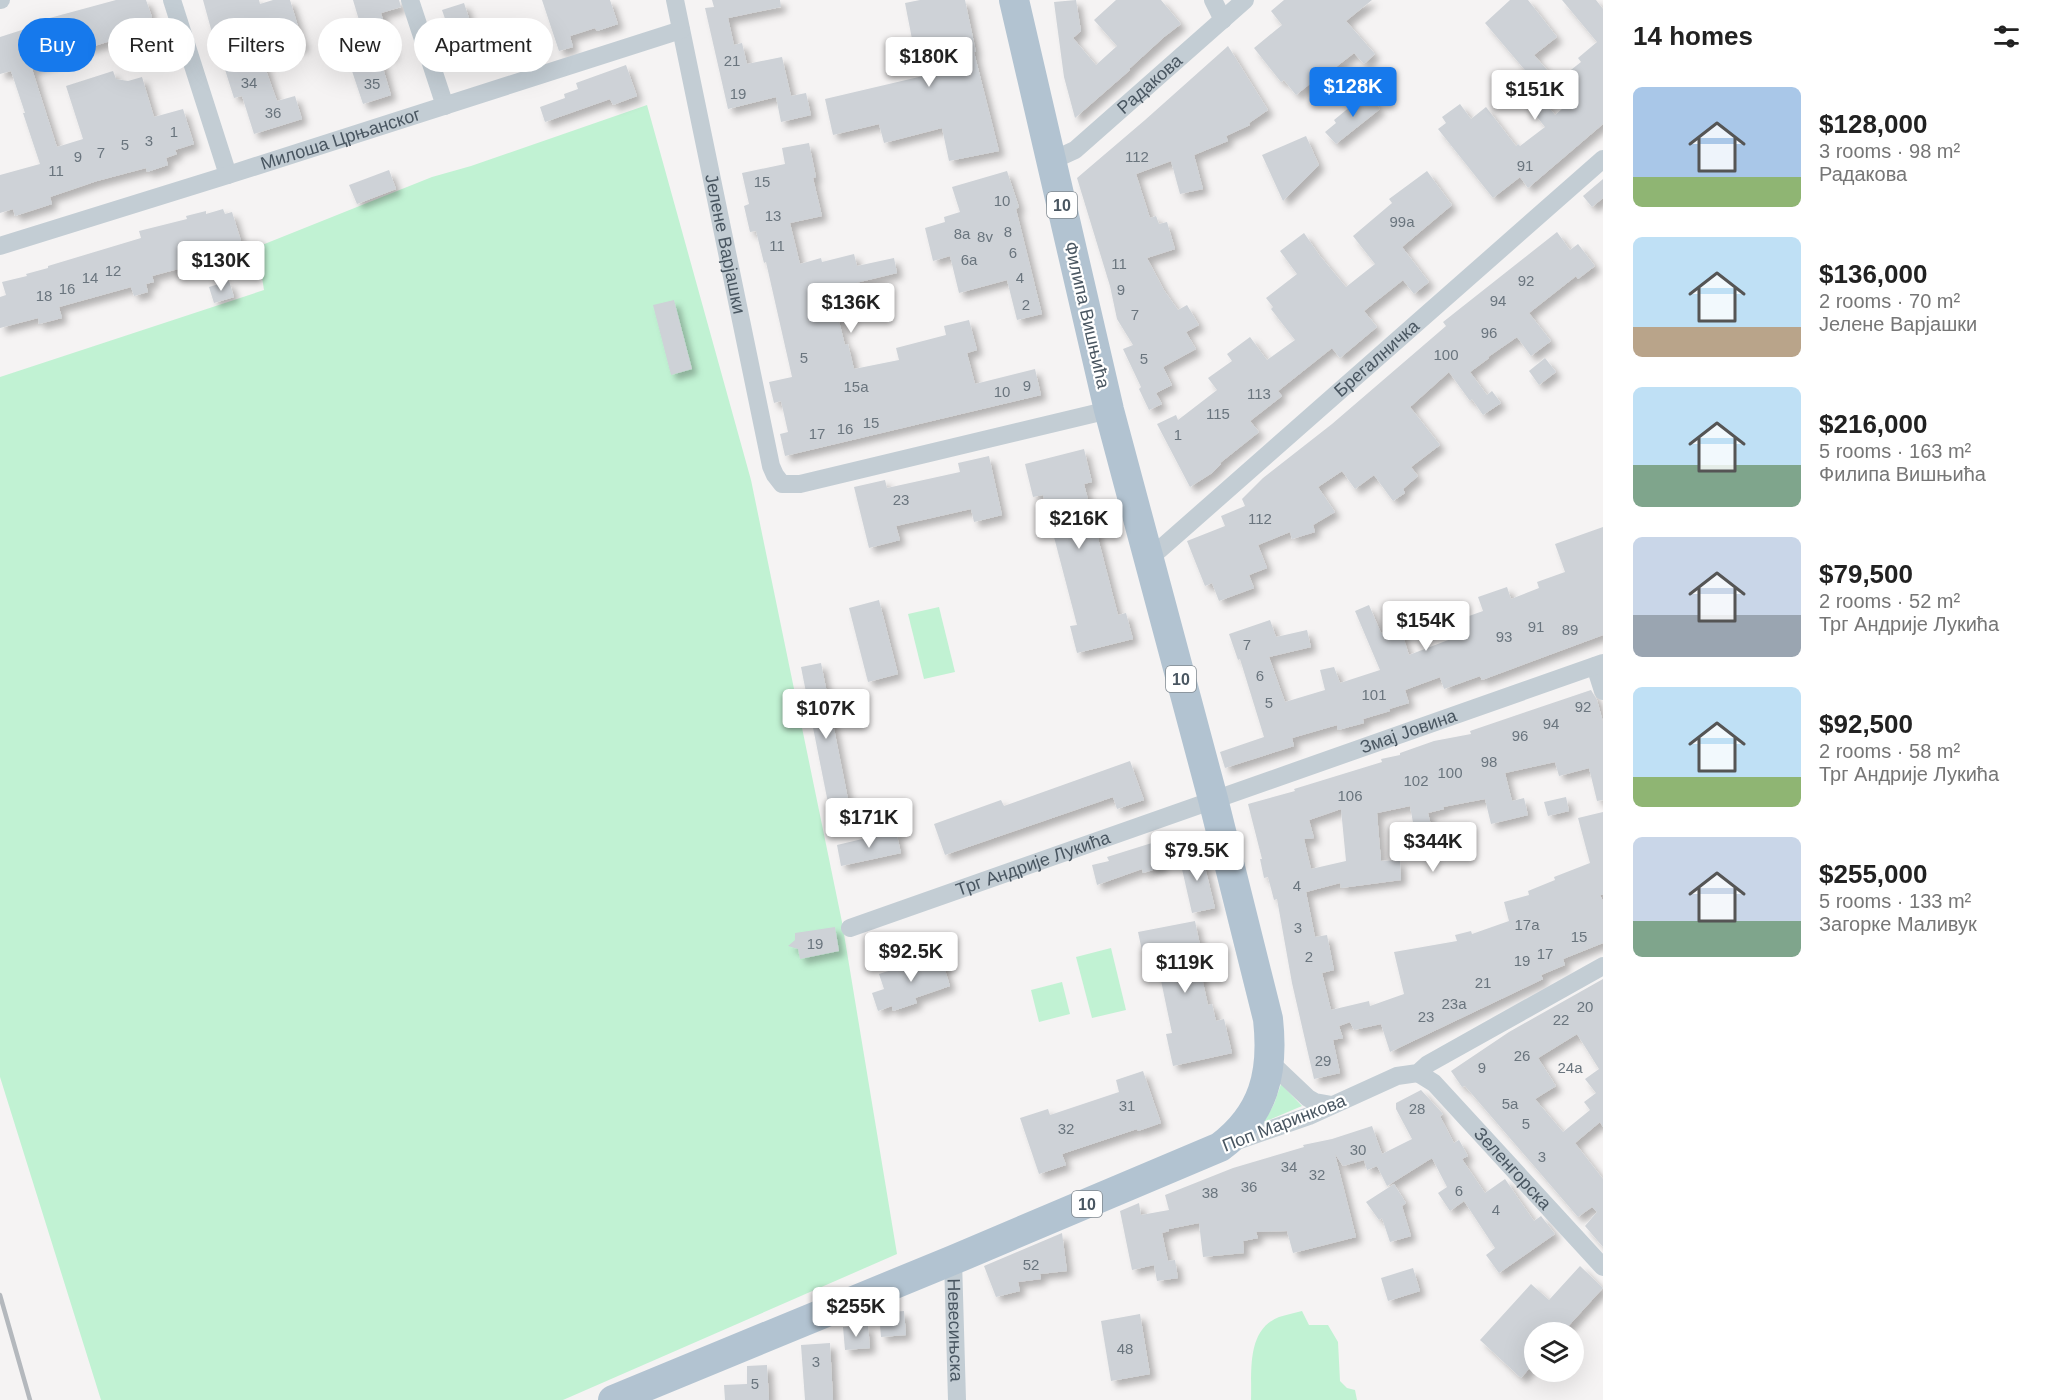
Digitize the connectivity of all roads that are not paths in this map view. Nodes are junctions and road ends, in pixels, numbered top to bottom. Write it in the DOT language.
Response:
graph roads {
  1 [pos="172,0"];
  2 [pos="410,0"];
  3 [pos="675,0"];
  4 [pos="1014,0"];
  5 [pos="1213,0"];
  6 [pos="1245,0"];
  7 [pos="1222,20"];
  8 [pos="681,30"];
  9 [pos="445,106"];
  10 [pos="1603,159"];
  11 [pos="1052,161"];
  12 [pos="228,175"];
  13 [pos="0,246"];
  14 [pos="1109,410"];
  15 [pos="1150,558"];
  16 [pos="1599,664"];
  17 [pos="1603,692"];
  18 [pos="1213,799"];
  19 [pos="850,928"];
  20 [pos="1603,966"];
  21 [pos="1270,1062"];
  22 [pos="1418,1073"];
  23 [pos="1332,1105"];
  24 [pos="1220,1147"];
  25 [pos="953,1260"];
  26 [pos="1603,1267"];
  27 [pos="613,1400"];
  28 [pos="957,1400"];
  1 -- 12 [label="street"];
  2 -- 9 [label="street"];
  3 -- 8 [label="street, Јелене Варјашки"];
  4 -- 11 [label="main road, Филипа Вишњића / 10"];
  5 -- 7 [label="street"];
  6 -- 7 [label="street, Радакова"];
  7 -- 11 [label="street, Радакова"];
  8 -- 9 [label="street, Милоша Црњанског"];
  8 -- 14 [label="street, Јелене Варјашки"];
  9 -- 12 [label="street, Милоша Црњанског"];
  10 -- 15 [label="street, Брегалничка"];
  11 -- 14 [label="main road, Филипа Вишњића / 10"];
  12 -- 13 [label="street, Милоша Црњанског"];
  14 -- 15 [label="main road, Филипа Вишњића / 10"];
  15 -- 18 [label="main road, 10"];
  16 -- 17 [label="street"];
  16 -- 18 [label="street, Змај Јовина"];
  18 -- 19 [label="street, Трг Андрије Лукића"];
  18 -- 21 [label="main road, 10"];
  20 -- 22 [label="street, Поп Маринкова"];
  21 -- 23 [label="street"];
  21 -- 24 [label="main road, 10"];
  22 -- 23 [label="street, Поп Маринкова"];
  22 -- 26 [label="street, Зеленгорска"];
  23 -- 24 [label="street, Поп Маринкова"];
  24 -- 25 [label="main road, Поп Маринкова / 10"];
  25 -- 27 [label="main road, 10"];
  25 -- 28 [label="street, Невесињска"];
}
